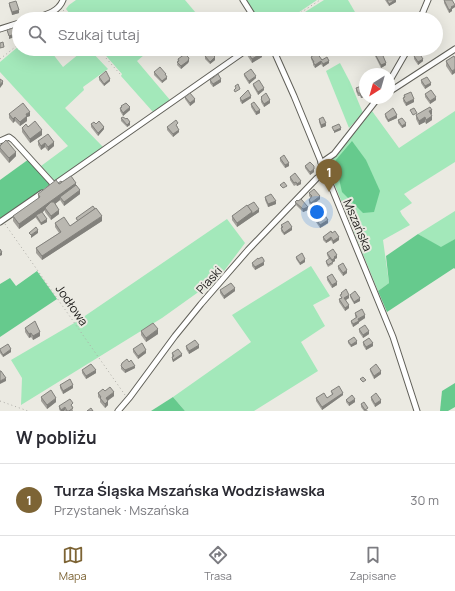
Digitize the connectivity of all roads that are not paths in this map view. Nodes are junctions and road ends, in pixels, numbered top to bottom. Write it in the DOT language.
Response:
graph roads {
  1 [pos="63,0"];
  2 [pos="243,0"];
  3 [pos="428,0"];
  4 [pos="52,12"];
  5 [pos="251,12"];
  6 [pos="423,12"];
  7 [pos="12,25"];
  8 [pos="0,29"];
  9 [pos="455,49"];
  10 [pos="238,56"];
  11 [pos="276,56"];
  12 [pos="404,56"];
  13 [pos="395,72"];
  14 [pos="395,88"];
  15 [pos="373,104"];
  16 [pos="0,140"];
  17 [pos="321,163"];
  18 [pos="325,172"];
  19 [pos="54,185"];
  20 [pos="1,221"];
  21 [pos="118,411"];
  22 [pos="417,411"];
  1 -- 4 [label="street"];
  2 -- 5 [label="street"];
  3 -- 6 [label="street"];
  7 -- 8 [label="street"];
  9 -- 14 [label="street"];
  10 -- 19 [label="street"];
  11 -- 17 [label="street, Mszańska"];
  12 -- 13 [label="street"];
  15 -- 17 [label="street"];
  16 -- 19 [label="street"];
  17 -- 18 [label="street, Mszańska"];
  18 -- 21 [label="street, Piaski"];
  18 -- 22 [label="street, Mszańska"];
  19 -- 20 [label="street"];
}
